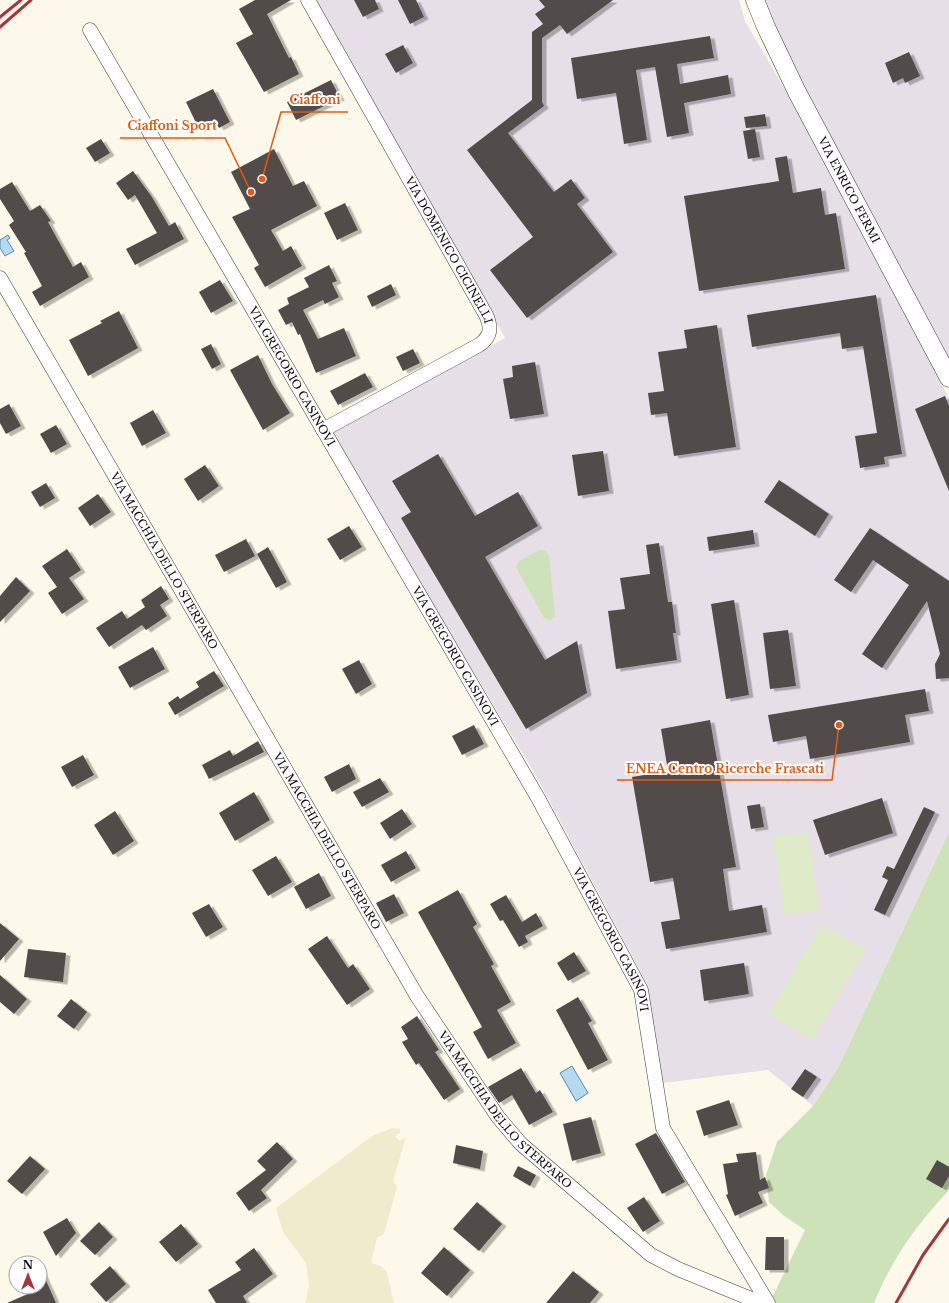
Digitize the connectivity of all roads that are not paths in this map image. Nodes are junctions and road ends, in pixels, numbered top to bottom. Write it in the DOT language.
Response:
graph roads {
  1 [pos="308,0"];
  2 [pos="755,0"];
  3 [pos="90,30"];
  4 [pos="0,278"];
  5 [pos="949,378"];
  6 [pos="324,430"];
  7 [pos="761,1303"];
  8 [pos="768,1303"];
  1 -- 6 [label="street, VIA DOMENICO CICINELLI"];
  2 -- 5 [label="street, VIA ENRICO FERMI"];
  3 -- 6 [label="street, VIA GREGORIO CASINOVI"];
  4 -- 7 [label="street, VIA MACCHIA DELLO STERPARO"];
  6 -- 8 [label="street, VIA GREGORIO CASINOVI"];
}
